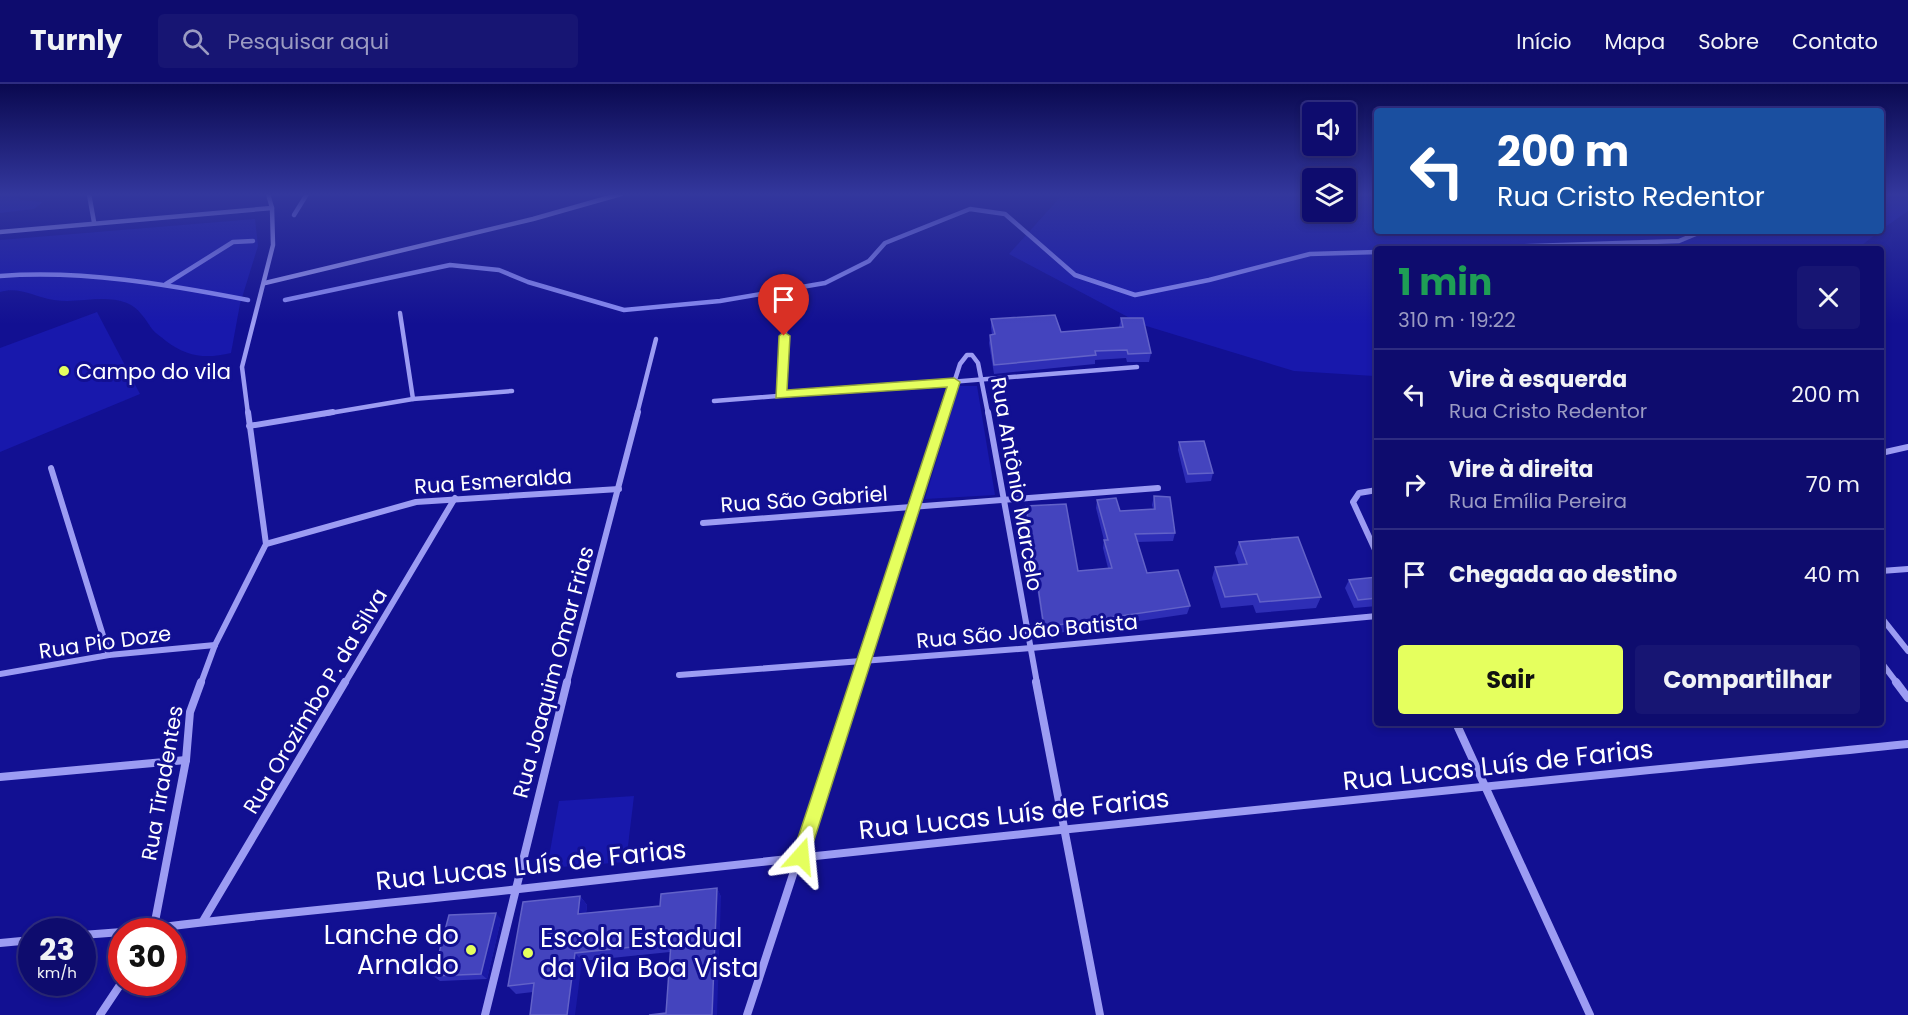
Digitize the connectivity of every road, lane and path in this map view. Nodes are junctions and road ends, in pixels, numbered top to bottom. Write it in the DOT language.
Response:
graph roads {
  1 [pos="273,237"];
  2 [pos="455,237"];
  3 [pos="266,283"];
  4 [pos="400,313"];
  5 [pos="786,316"];
  6 [pos="656,339"];
  7 [pos="1137,368"];
  8 [pos="982,381"];
  9 [pos="954,382"];
  10 [pos="512,392"];
  11 [pos="781,395"];
  12 [pos="413,399"];
  13 [pos="714,402"];
  14 [pos="249,426"];
  15 [pos="1908,447"];
  16 [pos="1884,452"];
  17 [pos="51,468"];
  18 [pos="1158,488"];
  19 [pos="619,489"];
  20 [pos="1374,491"];
  21 [pos="455,498"];
  22 [pos="1003,499"];
  23 [pos="914,509"];
  24 [pos="703,523"];
  25 [pos="266,544"];
  26 [pos="1374,548"];
  27 [pos="1908,569"];
  28 [pos="1884,571"];
  29 [pos="1374,616"];
  30 [pos="1884,621"];
  31 [pos="215,645"];
  32 [pos="1031,648"];
  33 [pos="1908,651"];
  34 [pos="109,654"];
  35 [pos="864,660"];
  36 [pos="1884,666"];
  37 [pos="0,674"];
  38 [pos="680,675"];
  39 [pos="1908,698"];
  40 [pos="1457,726"];
  41 [pos="1908,744"];
  42 [pos="186,760"];
  43 [pos="0,777"];
  44 [pos="1485,788"];
  45 [pos="1063,830"];
  46 [pos="801,856"];
  47 [pos="513,890"];
  48 [pos="156,918"];
  49 [pos="203,921"];
  50 [pos="186,924"];
  51 [pos="18,941"];
  52 [pos="0,943"];
  53 [pos="112,996"];
  54 [pos="100,1015"];
  55 [pos="485,1015"];
  56 [pos="747,1015"];
  57 [pos="1100,1015"];
  58 [pos="1590,1015"];
  1 -- 3 [label="street"];
  2 -- 3 [label="street"];
  3 -- 14 [label="street"];
  4 -- 12 [label="street"];
  5 -- 11 [label="street"];
  6 -- 19 [label="street, Rua Joaquim Omar Frias"];
  7 -- 8 [label="street"];
  8 -- 9 [label="street"];
  8 -- 9 [label="street, Rua Antônio Marcelo"];
  8 -- 22 [label="street, Rua Antônio Marcelo"];
  9 -- 11 [label="street"];
  9 -- 23 [label="street"];
  10 -- 12 [label="street"];
  11 -- 13 [label="street"];
  12 -- 14 [label="street"];
  14 -- 25 [label="street"];
  15 -- 16 [label="street"];
  17 -- 34 [label="street"];
  18 -- 22 [label="street, Rua São Gabriel"];
  19 -- 21 [label="street, Rua Esmeralda"];
  19 -- 47 [label="street, Rua Joaquim Omar Frias"];
  20 -- 26 [label="street"];
  21 -- 25 [label="street, Rua Esmeralda"];
  21 -- 49 [label="street, Rua Orozimbo P. da Silva"];
  22 -- 23 [label="street, Rua São Gabriel"];
  22 -- 32 [label="street, Rua Antônio Marcelo"];
  23 -- 24 [label="street, Rua São Gabriel"];
  23 -- 35 [label="street"];
  25 -- 31 [label="street, Rua Tiradentes"];
  27 -- 28 [label="street"];
  29 -- 32 [label="street, Rua São João Batista"];
  30 -- 33 [label="street"];
  31 -- 34 [label="street, Rua Pio Doze"];
  31 -- 42 [label="street, Rua Tiradentes"];
  32 -- 35 [label="street, Rua São João Batista"];
  32 -- 45 [label="street, Rua Antônio Marcelo"];
  34 -- 37 [label="street, Rua Pio Doze"];
  35 -- 38 [label="street, Rua São João Batista"];
  35 -- 46 [label="street"];
  36 -- 39 [label="street"];
  40 -- 44 [label="street"];
  41 -- 44 [label="street, Rua Lucas Luís de Farias"];
  42 -- 43 [label="street"];
  42 -- 48 [label="street, Rua Tiradentes"];
  44 -- 45 [label="street, Rua Lucas Luís de Farias"];
  44 -- 58 [label="street"];
  45 -- 46 [label="street, Rua Lucas Luís de Farias"];
  45 -- 57 [label="street, Rua Antônio Marcelo"];
  46 -- 47 [label="street, Rua Lucas Luís de Farias"];
  46 -- 56 [label="street"];
  47 -- 49 [label="street, Rua Lucas Luís de Farias"];
  47 -- 55 [label="street, Rua Joaquim Omar Frias"];
  49 -- 50 [label="street, Rua Lucas Luís de Farias"];
  51 -- 52 [label="street"];
  53 -- 54 [label="street"];
}
